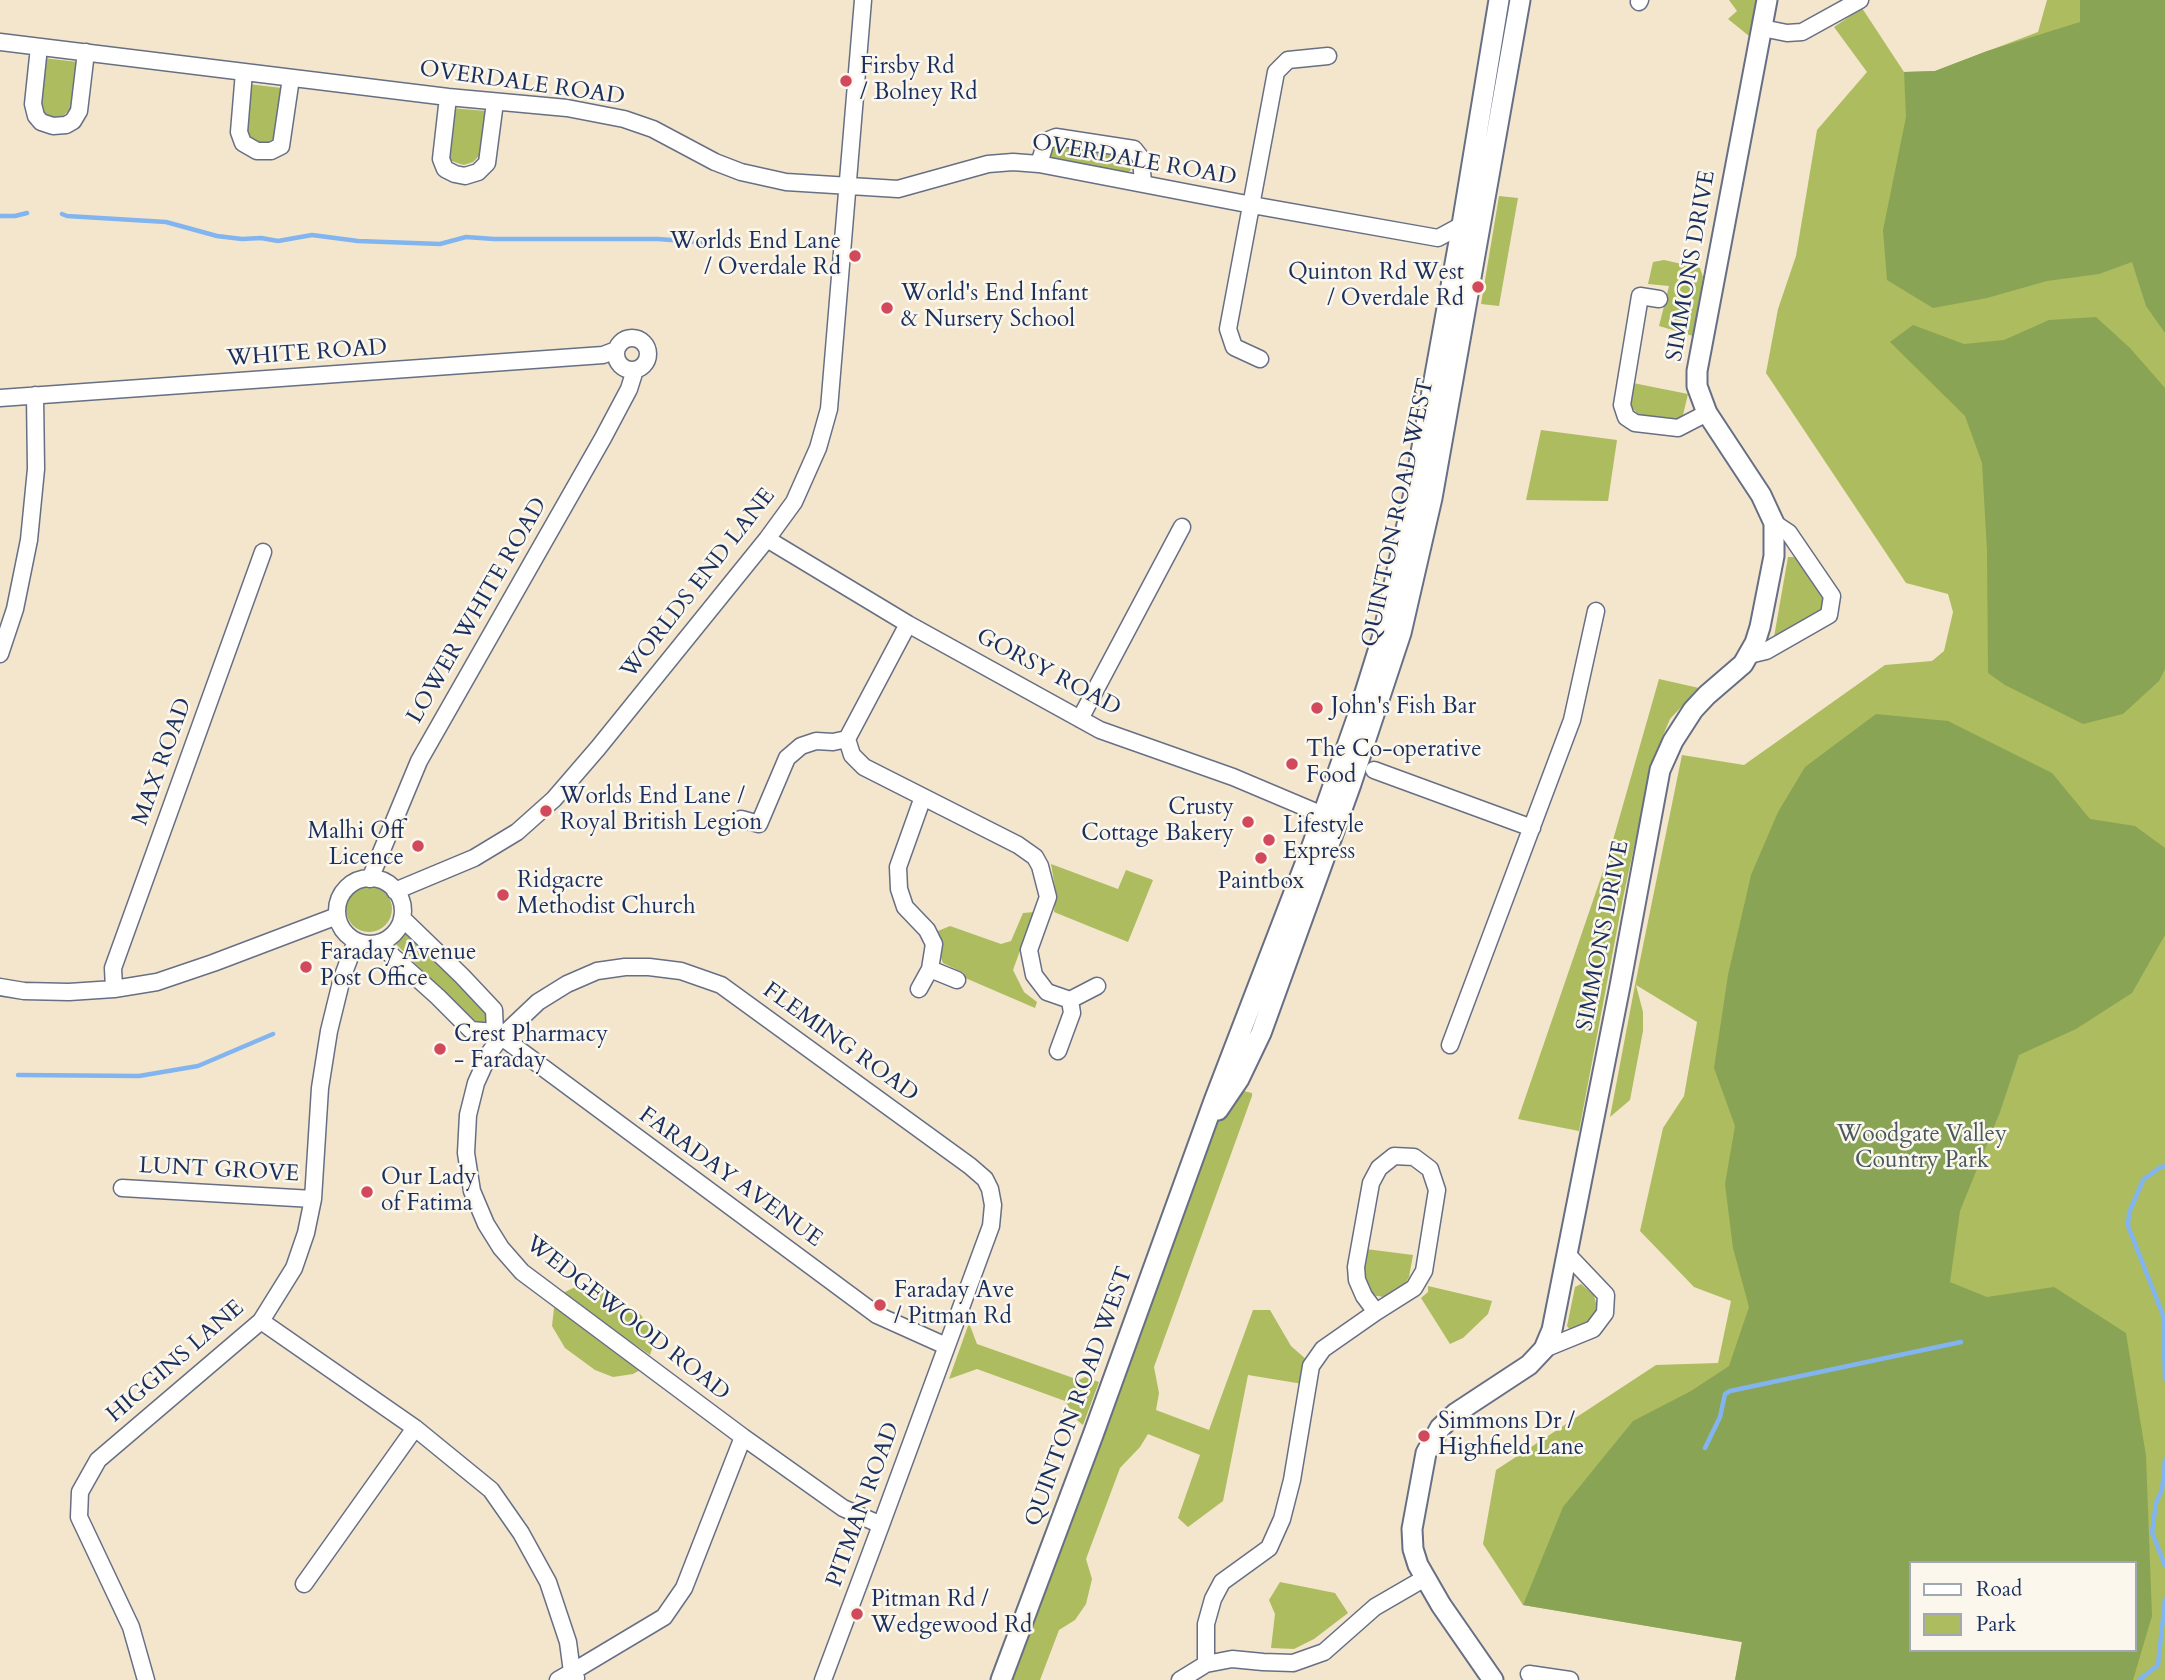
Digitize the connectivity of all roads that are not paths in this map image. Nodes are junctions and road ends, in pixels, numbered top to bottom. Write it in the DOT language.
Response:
graph roads {
  1 [pos="863,0"];
  2 [pos="1499,0"];
  3 [pos="1520,0"];
  4 [pos="1767,0"];
  5 [pos="1860,0"];
  6 [pos="1762,28"];
  7 [pos="0,42"];
  8 [pos="39,47"];
  9 [pos="86,52"];
  10 [pos="1328,56"];
  11 [pos="244,72"];
  12 [pos="291,78"];
  13 [pos="447,97"];
  14 [pos="495,102"];
  15 [pos="1040,164"];
  16 [pos="1143,183"];
  17 [pos="847,187"];
  18 [pos="1252,205"];
  19 [pos="1472,226"];
  20 [pos="1438,237"];
  21 [pos="1465,262"];
  22 [pos="1659,299"];
  23 [pos="616,350"];
  24 [pos="1260,359"];
  25 [pos="635,370"];
  26 [pos="35,396"];
  27 [pos="0,398"];
  28 [pos="1707,413"];
  29 [pos="1774,523"];
  30 [pos="1182,527"];
  31 [pos="767,539"];
  32 [pos="263,552"];
  33 [pos="1596,611"];
  34 [pos="908,624"];
  35 [pos="0,654"];
  36 [pos="1749,656"];
  37 [pos="1080,719"];
  38 [pos="847,739"];
  39 [pos="1366,739"];
  40 [pos="1343,760"];
  41 [pos="1374,770"];
  42 [pos="1348,793"];
  43 [pos="923,797"];
  44 [pos="1324,815"];
  45 [pos="741,819"];
  46 [pos="1532,828"];
  47 [pos="370,879"];
  48 [pos="395,891"];
  49 [pos="337,916"];
  50 [pos="402,918"];
  51 [pos="356,941"];
  52 [pos="377,943"];
  53 [pos="930,969"];
  54 [pos="957,979"];
  55 [pos="1097,986"];
  56 [pos="0,988"];
  57 [pos="114,989"];
  58 [pos="919,989"];
  59 [pos="1070,1000"];
  60 [pos="498,1034"];
  61 [pos="1450,1045"];
  62 [pos="1058,1051"];
  63 [pos="1204,1131"];
  64 [pos="122,1188"];
  65 [pos="313,1199"];
  66 [pos="1567,1255"];
  67 [pos="1376,1312"];
  68 [pos="261,1321"];
  69 [pos="946,1346"];
  70 [pos="1544,1349"];
  71 [pos="415,1428"];
  72 [pos="743,1437"];
  73 [pos="881,1525"];
  74 [pos="1425,1578"];
  75 [pos="304,1584"];
  76 [pos="1206,1664"];
  77 [pos="1529,1674"];
  78 [pos="569,1677"];
  79 [pos="1561,1679"];
  80 [pos="146,1680"];
  81 [pos="823,1680"];
  82 [pos="1001,1680"];
  83 [pos="1180,1680"];
  84 [pos="1493,1680"];
  1 -- 17 [label="street, WORLDS END LANE"];
  2 -- 19 [label="street, QUINTON ROAD WEST"];
  3 -- 19 [label="street, QUINTON ROAD WEST"];
  4 -- 6 [label="street, SIMMONS DRIVE"];
  5 -- 6 [label="street"];
  6 -- 28 [label="street, SIMMONS DRIVE"];
  7 -- 8 [label="street, OVERDALE ROAD"];
  8 -- 9 [label="street, OVERDALE ROAD"];
  8 -- 9 [label="street"];
  9 -- 11 [label="street, OVERDALE ROAD"];
  10 -- 18 [label="street"];
  11 -- 12 [label="street, OVERDALE ROAD"];
  11 -- 12 [label="street"];
  12 -- 13 [label="street, OVERDALE ROAD"];
  13 -- 14 [label="street, OVERDALE ROAD"];
  13 -- 14 [label="street"];
  14 -- 17 [label="street, OVERDALE ROAD"];
  15 -- 16 [label="street, OVERDALE ROAD"];
  15 -- 16 [label="street"];
  15 -- 17 [label="street, OVERDALE ROAD"];
  16 -- 18 [label="street, OVERDALE ROAD"];
  17 -- 31 [label="street, WORLDS END LANE"];
  18 -- 20 [label="street, OVERDALE ROAD"];
  18 -- 24 [label="street"];
  19 -- 20 [label="street"];
  19 -- 21 [label="street, QUINTON ROAD WEST"];
  20 -- 21 [label="street"];
  21 -- 39 [label="street, QUINTON ROAD WEST"];
  21 -- 40 [label="street, QUINTON ROAD WEST"];
  22 -- 28 [label="street"];
  23 -- 25 [label="street"];
  23 -- 25 [label="street, WHITE ROAD"];
  23 -- 26 [label="street, WHITE ROAD"];
  25 -- 47 [label="street, LOWER WHITE ROAD"];
  26 -- 27 [label="street, WHITE ROAD"];
  26 -- 35 [label="street"];
  28 -- 29 [label="street, SIMMONS DRIVE"];
  29 -- 36 [label="street, SIMMONS DRIVE"];
  29 -- 36 [label="street, SIMMONS DRIVE"];
  30 -- 37 [label="street"];
  31 -- 34 [label="street, GORSY ROAD"];
  31 -- 48 [label="street, WORLDS END LANE"];
  32 -- 57 [label="street, MAX ROAD"];
  33 -- 46 [label="street"];
  34 -- 37 [label="street, GORSY ROAD"];
  34 -- 38 [label="street"];
  36 -- 66 [label="street, SIMMONS DRIVE"];
  37 -- 44 [label="street, GORSY ROAD"];
  38 -- 43 [label="street"];
  38 -- 45 [label="street"];
  39 -- 40 [label="street"];
  39 -- 41 [label="street"];
  39 -- 42 [label="street, QUINTON ROAD WEST"];
  40 -- 44 [label="street, QUINTON ROAD WEST"];
  41 -- 42 [label="street"];
  41 -- 46 [label="street"];
  42 -- 44 [label="street"];
  42 -- 63 [label="street, QUINTON ROAD WEST"];
  43 -- 53 [label="street"];
  43 -- 59 [label="street"];
  44 -- 63 [label="street, QUINTON ROAD WEST"];
  46 -- 61 [label="street"];
  47 -- 48 [label="street"];
  47 -- 49 [label="street"];
  48 -- 50 [label="street"];
  49 -- 51 [label="street"];
  49 -- 57 [label="street"];
  50 -- 52 [label="street"];
  50 -- 60 [label="street"];
  51 -- 52 [label="street"];
  51 -- 65 [label="street, HIGGINS LANE"];
  52 -- 60 [label="street, FARADAY AVENUE"];
  53 -- 54 [label="street"];
  53 -- 58 [label="street"];
  55 -- 59 [label="street"];
  56 -- 57 [label="street"];
  59 -- 62 [label="street"];
  60 -- 69 [label="street, FARADAY AVENUE"];
  60 -- 69 [label="street, FLEMING ROAD"];
  60 -- 72 [label="street, WEDGEWOOD ROAD"];
  63 -- 82 [label="street, QUINTON ROAD WEST"];
  64 -- 65 [label="street, LUNT GROVE"];
  65 -- 68 [label="street, HIGGINS LANE"];
  66 -- 70 [label="street, SIMMONS DRIVE"];
  66 -- 70 [label="street, SIMMONS DRIVE"];
  67 -- 67 [label="street"];
  67 -- 76 [label="street"];
  68 -- 71 [label="street"];
  68 -- 80 [label="street, HIGGINS LANE"];
  69 -- 73 [label="street, PITMAN ROAD"];
  70 -- 74 [label="street, SIMMONS DRIVE"];
  71 -- 75 [label="street"];
  71 -- 78 [label="street"];
  72 -- 73 [label="street, WEDGEWOOD ROAD"];
  72 -- 78 [label="street"];
  73 -- 81 [label="street, PITMAN ROAD"];
  74 -- 76 [label="street"];
  74 -- 84 [label="street, SIMMONS DRIVE"];
  76 -- 83 [label="street"];
  77 -- 79 [label="street"];
}
